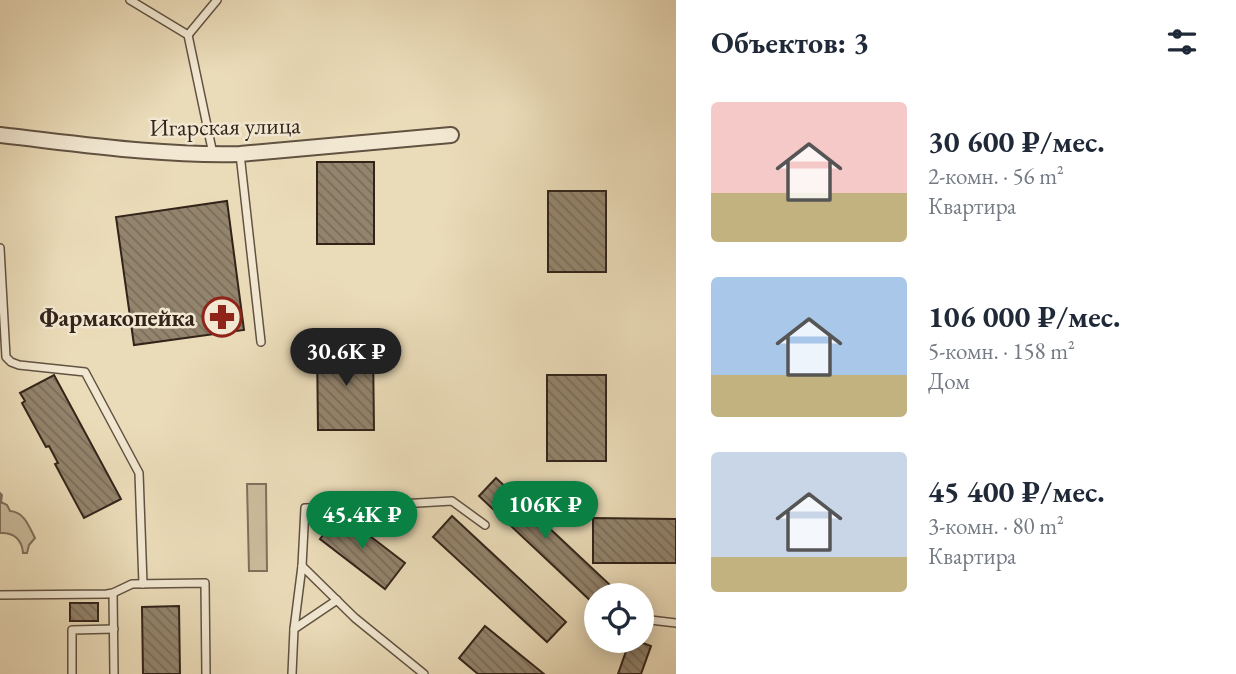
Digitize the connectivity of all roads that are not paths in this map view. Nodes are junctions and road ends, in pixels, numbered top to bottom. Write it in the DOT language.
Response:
graph roads {
  1 [pos="130,0"];
  2 [pos="217,0"];
  3 [pos="188,35"];
  4 [pos="0,135"];
  5 [pos="451,135"];
  6 [pos="240,154"];
  7 [pos="213,155"];
  8 [pos="0,248"];
  9 [pos="261,342"];
  10 [pos="485,525"];
  11 [pos="302,566"];
  12 [pos="143,584"];
  13 [pos="113,593"];
  14 [pos="0,595"];
  15 [pos="337,600"];
  16 [pos="654,620"];
  17 [pos="676,623"];
  18 [pos="114,629"];
  19 [pos="294,629"];
  20 [pos="72,674"];
  21 [pos="114,674"];
  22 [pos="206,674"];
  23 [pos="292,674"];
  24 [pos="424,674"];
  1 -- 3 [label="lane"];
  2 -- 3 [label="lane"];
  3 -- 7 [label="lane"];
  4 -- 7 [label="street, Игарская улица"];
  5 -- 6 [label="street, Игарская улица"];
  6 -- 7 [label="street, Игарская улица"];
  6 -- 9 [label="lane"];
  8 -- 12 [label="lane"];
  10 -- 11 [label="lane"];
  11 -- 15 [label="lane"];
  11 -- 19 [label="lane"];
  12 -- 13 [label="lane"];
  12 -- 22 [label="lane"];
  13 -- 14 [label="lane"];
  13 -- 18 [label="lane"];
  15 -- 19 [label="lane"];
  15 -- 24 [label="lane"];
  16 -- 17 [label="lane"];
  18 -- 20 [label="lane"];
  18 -- 21 [label="lane"];
  19 -- 23 [label="lane"];
}
